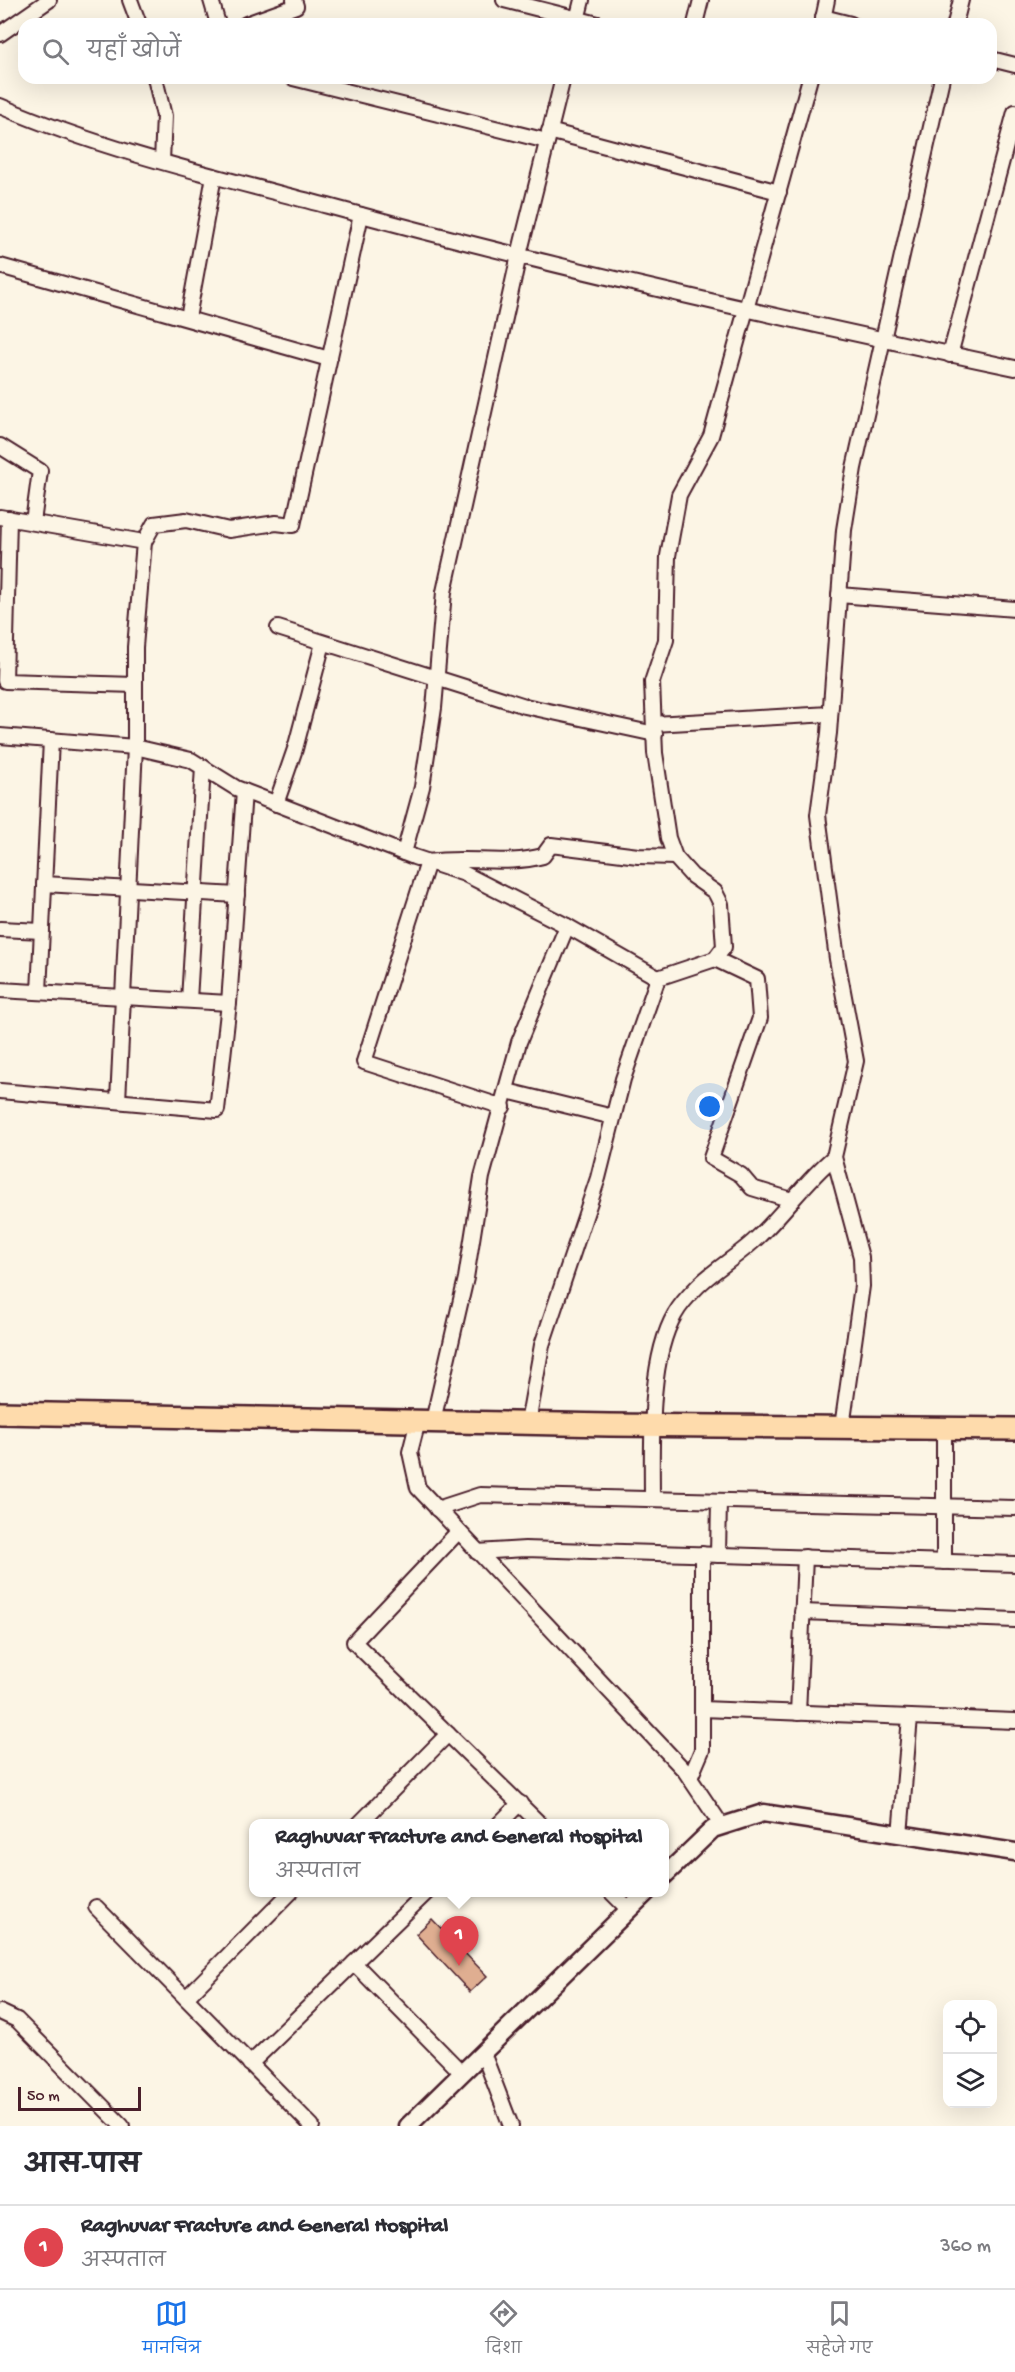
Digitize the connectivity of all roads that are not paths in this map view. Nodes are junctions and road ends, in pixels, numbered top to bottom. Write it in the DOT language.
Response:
graph roads {
  1 [pos="49,0"];
  2 [pos="130,0"];
  3 [pos="211,0"];
  4 [pos="294,0"];
  5 [pos="504,0"];
  6 [pos="582,0"];
  7 [pos="701,0"];
  8 [pos="827,0"];
  9 [pos="961,0"];
  10 [pos="23,18"];
  11 [pos="137,18"];
  12 [pos="216,18"];
  13 [pos="263,18"];
  14 [pos="567,18"];
  15 [pos="578,18"];
  16 [pos="696,18"];
  17 [pos="823,18"];
  18 [pos="956,18"];
  19 [pos="18,22"];
  20 [pos="0,34"];
  21 [pos="997,60"];
  22 [pos="1015,65"];
  23 [pos="156,84"];
  24 [pos="318,84"];
  25 [pos="561,84"];
  26 [pos="808,84"];
  27 [pos="941,84"];
  28 [pos="0,106"];
  29 [pos="1015,112"];
  30 [pos="548,136"];
  31 [pos="162,161"];
  32 [pos="214,176"];
  33 [pos="779,192"];
  34 [pos="361,215"];
  35 [pos="519,255"];
  36 [pos="0,266"];
  37 [pos="746,310"];
  38 [pos="188,318"];
  39 [pos="881,340"];
  40 [pos="950,354"];
  41 [pos="329,359"];
  42 [pos="1015,368"];
  43 [pos="0,446"];
  44 [pos="4,517"];
  45 [pos="33,522"];
  46 [pos="144,542"];
  47 [pos="839,595"];
  48 [pos="1015,609"];
  49 [pos="278,628"];
  50 [pos="323,643"];
  51 [pos="436,680"];
  52 [pos="135,686"];
  53 [pos="830,714"];
  54 [pos="654,729"];
  55 [pos="0,736"];
  56 [pos="51,740"];
  57 [pos="135,747"];
  58 [pos="202,767"];
  59 [pos="244,791"];
  60 [pos="276,804"];
  61 [pos="404,853"];
  62 [pos="675,857"];
  63 [pos="428,862"];
  64 [pos="44,884"];
  65 [pos="128,888"];
  66 [pos="195,892"];
  67 [pos="237,895"];
  68 [pos="567,926"];
  69 [pos="0,929"];
  70 [pos="42,931"];
  71 [pos="715,958"];
  72 [pos="658,978"];
  73 [pos="0,990"];
  74 [pos="39,992"];
  75 [pos="123,995"];
  76 [pos="189,1000"];
  77 [pos="229,1003"];
  78 [pos="0,1090"];
  79 [pos="507,1091"];
  80 [pos="118,1101"];
  81 [pos="502,1107"];
  82 [pos="613,1117"];
  83 [pos="834,1157"];
  84 [pos="792,1200"];
  85 [pos="0,1413"];
  86 [pos="426,1421"];
  87 [pos="528,1423"];
  88 [pos="652,1425"];
  89 [pos="842,1427"];
  90 [pos="944,1428"];
  91 [pos="1015,1429"];
  92 [pos="652,1499"];
  93 [pos="718,1501"];
  94 [pos="944,1507"];
  95 [pos="1015,1508"];
  96 [pos="437,1509"];
  97 [pos="458,1532"];
  98 [pos="477,1552"];
  99 [pos="702,1554"];
  100 [pos="717,1555"];
  101 [pos="805,1557"];
  102 [pos="944,1562"];
  103 [pos="1015,1564"];
  104 [pos="802,1612"];
  105 [pos="1015,1620"];
  106 [pos="702,1709"];
  107 [pos="798,1713"];
  108 [pos="910,1717"];
  109 [pos="1015,1721"];
  110 [pos="448,1734"];
  111 [pos="690,1778"];
  112 [pos="520,1803"];
  113 [pos="364,1819"];
  114 [pos="504,1819"];
  115 [pos="535,1819"];
  116 [pos="722,1826"];
  117 [pos="900,1834"];
  118 [pos="1015,1852"];
  119 [pos="669,1871"];
  120 [pos="287,1897"];
  121 [pos="423,1897"];
  122 [pos="615,1897"];
  123 [pos="643,1897"];
  124 [pos="96,1907"];
  125 [pos="629,1910"];
  126 [pos="354,1963"];
  127 [pos="186,1998"];
  128 [pos="0,2012"];
  129 [pos="483,2053"];
  130 [pos="250,2064"];
  131 [pos="462,2073"];
  132 [pos="122,2126"];
  133 [pos="312,2126"];
  134 [pos="408,2126"];
  135 [pos="511,2126"];
  1 -- 10 [label="street"];
  2 -- 11 [label="street"];
  3 -- 12 [label="street"];
  4 -- 13 [label="street"];
  5 -- 14 [label="street"];
  6 -- 15 [label="street"];
  7 -- 16 [label="street"];
  8 -- 17 [label="street"];
  9 -- 18 [label="street"];
  19 -- 20 [label="street"];
  21 -- 22 [label="street"];
  23 -- 31 [label="street"];
  24 -- 30 [label="street"];
  25 -- 30 [label="street"];
  26 -- 33 [label="street"];
  27 -- 39 [label="street"];
  28 -- 31 [label="street"];
  29 -- 40 [label="street"];
  30 -- 33 [label="street"];
  30 -- 35 [label="street"];
  31 -- 32 [label="street"];
  32 -- 34 [label="street"];
  32 -- 38 [label="street"];
  33 -- 37 [label="street"];
  34 -- 35 [label="street"];
  34 -- 41 [label="street"];
  35 -- 37 [label="street"];
  35 -- 51 [label="street"];
  36 -- 38 [label="street"];
  37 -- 39 [label="street"];
  37 -- 54 [label="street"];
  38 -- 41 [label="street"];
  39 -- 40 [label="street"];
  39 -- 47 [label="street"];
  40 -- 42 [label="street"];
  41 -- 46 [label="street"];
  43 -- 45 [label="street"];
  44 -- 45 [label="street"];
  44 -- 52 [label="street"];
  45 -- 46 [label="street"];
  46 -- 52 [label="street"];
  47 -- 48 [label="street"];
  47 -- 53 [label="street"];
  49 -- 50 [label="street"];
  50 -- 51 [label="street"];
  50 -- 60 [label="street"];
  51 -- 54 [label="street"];
  51 -- 61 [label="street"];
  52 -- 57 [label="street"];
  53 -- 54 [label="street"];
  53 -- 83 [label="street"];
  54 -- 62 [label="street"];
  55 -- 56 [label="street"];
  56 -- 57 [label="street"];
  56 -- 64 [label="street"];
  57 -- 58 [label="street"];
  57 -- 65 [label="street"];
  58 -- 59 [label="street"];
  58 -- 66 [label="street"];
  59 -- 60 [label="street"];
  59 -- 67 [label="street"];
  60 -- 61 [label="street"];
  61 -- 63 [label="street"];
  62 -- 63 [label="street"];
  62 -- 71 [label="street"];
  63 -- 68 [label="street"];
  63 -- 81 [label="street"];
  64 -- 65 [label="street"];
  64 -- 70 [label="street"];
  65 -- 66 [label="street"];
  65 -- 75 [label="street"];
  66 -- 67 [label="street"];
  66 -- 76 [label="street"];
  67 -- 77 [label="street"];
  68 -- 72 [label="street"];
  68 -- 79 [label="street"];
  69 -- 70 [label="street"];
  70 -- 74 [label="street"];
  71 -- 72 [label="street"];
  71 -- 84 [label="street"];
  72 -- 82 [label="street"];
  73 -- 74 [label="street"];
  74 -- 75 [label="street"];
  75 -- 76 [label="street"];
  75 -- 80 [label="street"];
  76 -- 77 [label="street"];
  77 -- 80 [label="street"];
  78 -- 80 [label="street"];
  79 -- 81 [label="street"];
  79 -- 82 [label="street"];
  81 -- 86 [label="street"];
  82 -- 87 [label="street"];
  83 -- 84 [label="street"];
  83 -- 89 [label="street"];
  84 -- 88 [label="street"];
  85 -- 86 [label="main road"];
  86 -- 87 [label="main road"];
  86 -- 96 [label="street"];
  87 -- 88 [label="main road"];
  88 -- 89 [label="main road"];
  88 -- 92 [label="street"];
  89 -- 90 [label="main road"];
  90 -- 91 [label="main road"];
  90 -- 94 [label="street"];
  92 -- 93 [label="street"];
  92 -- 96 [label="street"];
  93 -- 94 [label="street"];
  93 -- 100 [label="street"];
  94 -- 95 [label="street"];
  94 -- 102 [label="street"];
  96 -- 97 [label="street"];
  97 -- 98 [label="street"];
  97 -- 110 [label="street"];
  98 -- 99 [label="street"];
  98 -- 111 [label="street"];
  99 -- 100 [label="street"];
  99 -- 106 [label="street"];
  100 -- 101 [label="street"];
  101 -- 102 [label="street"];
  101 -- 104 [label="street"];
  102 -- 103 [label="street"];
  104 -- 105 [label="street"];
  104 -- 107 [label="street"];
  106 -- 107 [label="street"];
  106 -- 111 [label="street"];
  107 -- 108 [label="street"];
  108 -- 109 [label="street"];
  108 -- 117 [label="street"];
  110 -- 112 [label="street"];
  110 -- 113 [label="street"];
  111 -- 116 [label="street"];
  112 -- 114 [label="street"];
  112 -- 115 [label="street"];
  116 -- 117 [label="street"];
  116 -- 119 [label="street"];
  117 -- 118 [label="street"];
  120 -- 127 [label="street"];
  121 -- 126 [label="street"];
  122 -- 125 [label="street"];
  123 -- 125 [label="street"];
  124 -- 127 [label="street"];
  125 -- 129 [label="street"];
  126 -- 130 [label="street"];
  126 -- 131 [label="street"];
  127 -- 130 [label="street"];
  128 -- 132 [label="street"];
  129 -- 131 [label="street"];
  129 -- 135 [label="street"];
  130 -- 133 [label="street"];
  131 -- 134 [label="street"];
}
